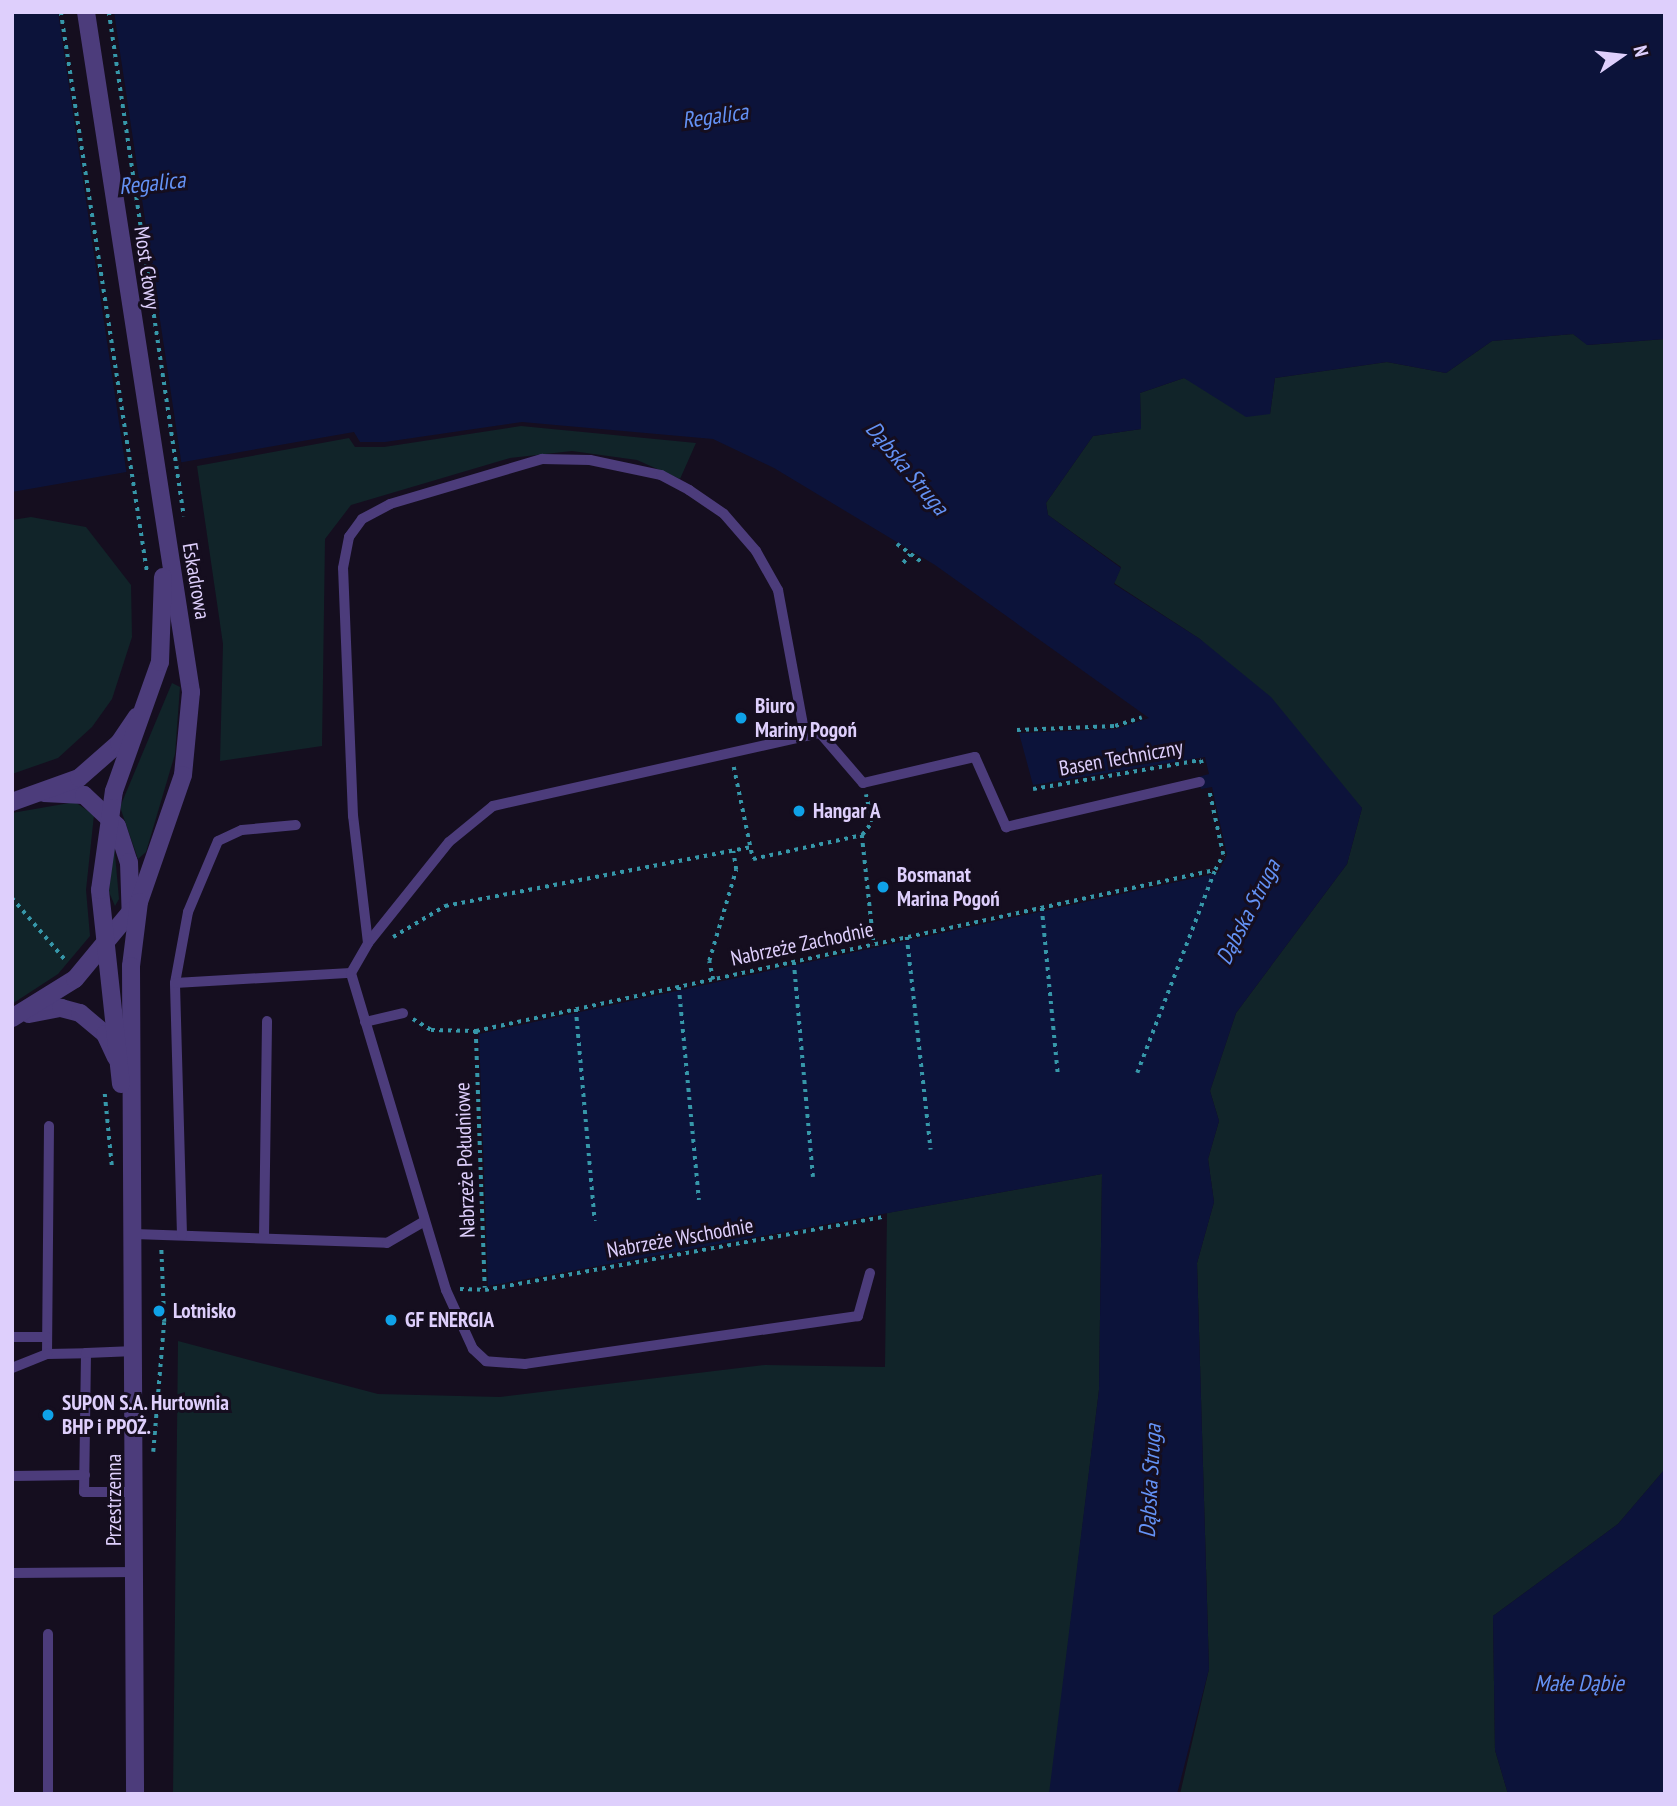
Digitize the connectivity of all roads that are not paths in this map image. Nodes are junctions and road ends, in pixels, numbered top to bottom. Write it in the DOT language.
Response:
graph roads {
  1 [pos="86,12"];
  2 [pos="156,490"];
  3 [pos="151,692"];
  4 [pos="805,736"];
  5 [pos="1202,778"];
  6 [pos="44,793"];
  7 [pos="12,802"];
  8 [pos="109,815"];
  9 [pos="296,825"];
  10 [pos="146,878"];
  11 [pos="131,913"];
  12 [pos="368,943"];
  13 [pos="103,951"];
  14 [pos="132,952"];
  15 [pos="351,973"];
  16 [pos="175,983"];
  17 [pos="403,1013"];
  18 [pos="12,1018"];
  19 [pos="267,1021"];
  20 [pos="365,1022"];
  21 [pos="118,1062"];
  22 [pos="48,1126"];
  23 [pos="131,1164"];
  24 [pos="423,1222"];
  25 [pos="134,1234"];
  26 [pos="182,1235"];
  27 [pos="264,1238"];
  28 [pos="870,1273"];
  29 [pos="12,1337"];
  30 [pos="47,1337"];
  31 [pos="137,1351"];
  32 [pos="86,1353"];
  33 [pos="47,1354"];
  34 [pos="12,1368"];
  35 [pos="85,1475"];
  36 [pos="12,1476"];
  37 [pos="137,1492"];
  38 [pos="137,1572"];
  39 [pos="12,1573"];
  40 [pos="48,1634"];
  41 [pos="48,1794"];
  42 [pos="135,1794"];
  1 -- 2 [label="street, Most Cłowy"];
  2 -- 3 [label="street, Eskadrowa"];
  2 -- 10 [label="street, Eskadrowa"];
  3 -- 6 [label="street, Eskadrowa"];
  3 -- 8 [label="street, Eskadrowa"];
  4 -- 5 [label="lane"];
  4 -- 12 [label="lane"];
  4 -- 12 [label="lane"];
  6 -- 7 [label="street, Eskadrowa"];
  6 -- 8 [label="street, Eskadrowa"];
  8 -- 11 [label="street, Eskadrowa"];
  8 -- 13 [label="street, Eskadrowa"];
  9 -- 16 [label="lane"];
  10 -- 11 [label="street, Eskadrowa"];
  10 -- 14 [label="street, Eskadrowa"];
  11 -- 13 [label="street, Eskadrowa"];
  11 -- 14 [label="street, Eskadrowa"];
  12 -- 15 [label="lane"];
  13 -- 18 [label="street, Eskadrowa"];
  13 -- 21 [label="street, Eskadrowa"];
  14 -- 23 [label="street, Eskadrowa"];
  15 -- 16 [label="lane"];
  15 -- 20 [label="lane"];
  16 -- 26 [label="lane"];
  17 -- 20 [label="lane"];
  18 -- 21 [label="street, Eskadrowa"];
  19 -- 27 [label="lane"];
  20 -- 24 [label="lane"];
  21 -- 23 [label="street, Eskadrowa"];
  22 -- 30 [label="lane"];
  23 -- 25 [label="street, Przestrzenna"];
  24 -- 27 [label="lane"];
  24 -- 28 [label="lane"];
  25 -- 26 [label="lane"];
  25 -- 31 [label="street, Przestrzenna"];
  26 -- 27 [label="lane"];
  29 -- 30 [label="lane"];
  30 -- 33 [label="lane"];
  31 -- 32 [label="lane"];
  31 -- 37 [label="street, Przestrzenna"];
  32 -- 33 [label="lane"];
  32 -- 35 [label="lane"];
  33 -- 34 [label="lane"];
  35 -- 36 [label="lane"];
  35 -- 37 [label="lane"];
  37 -- 38 [label="street, Przestrzenna"];
  38 -- 39 [label="lane"];
  38 -- 42 [label="street, Przestrzenna"];
  40 -- 41 [label="lane"];
}
